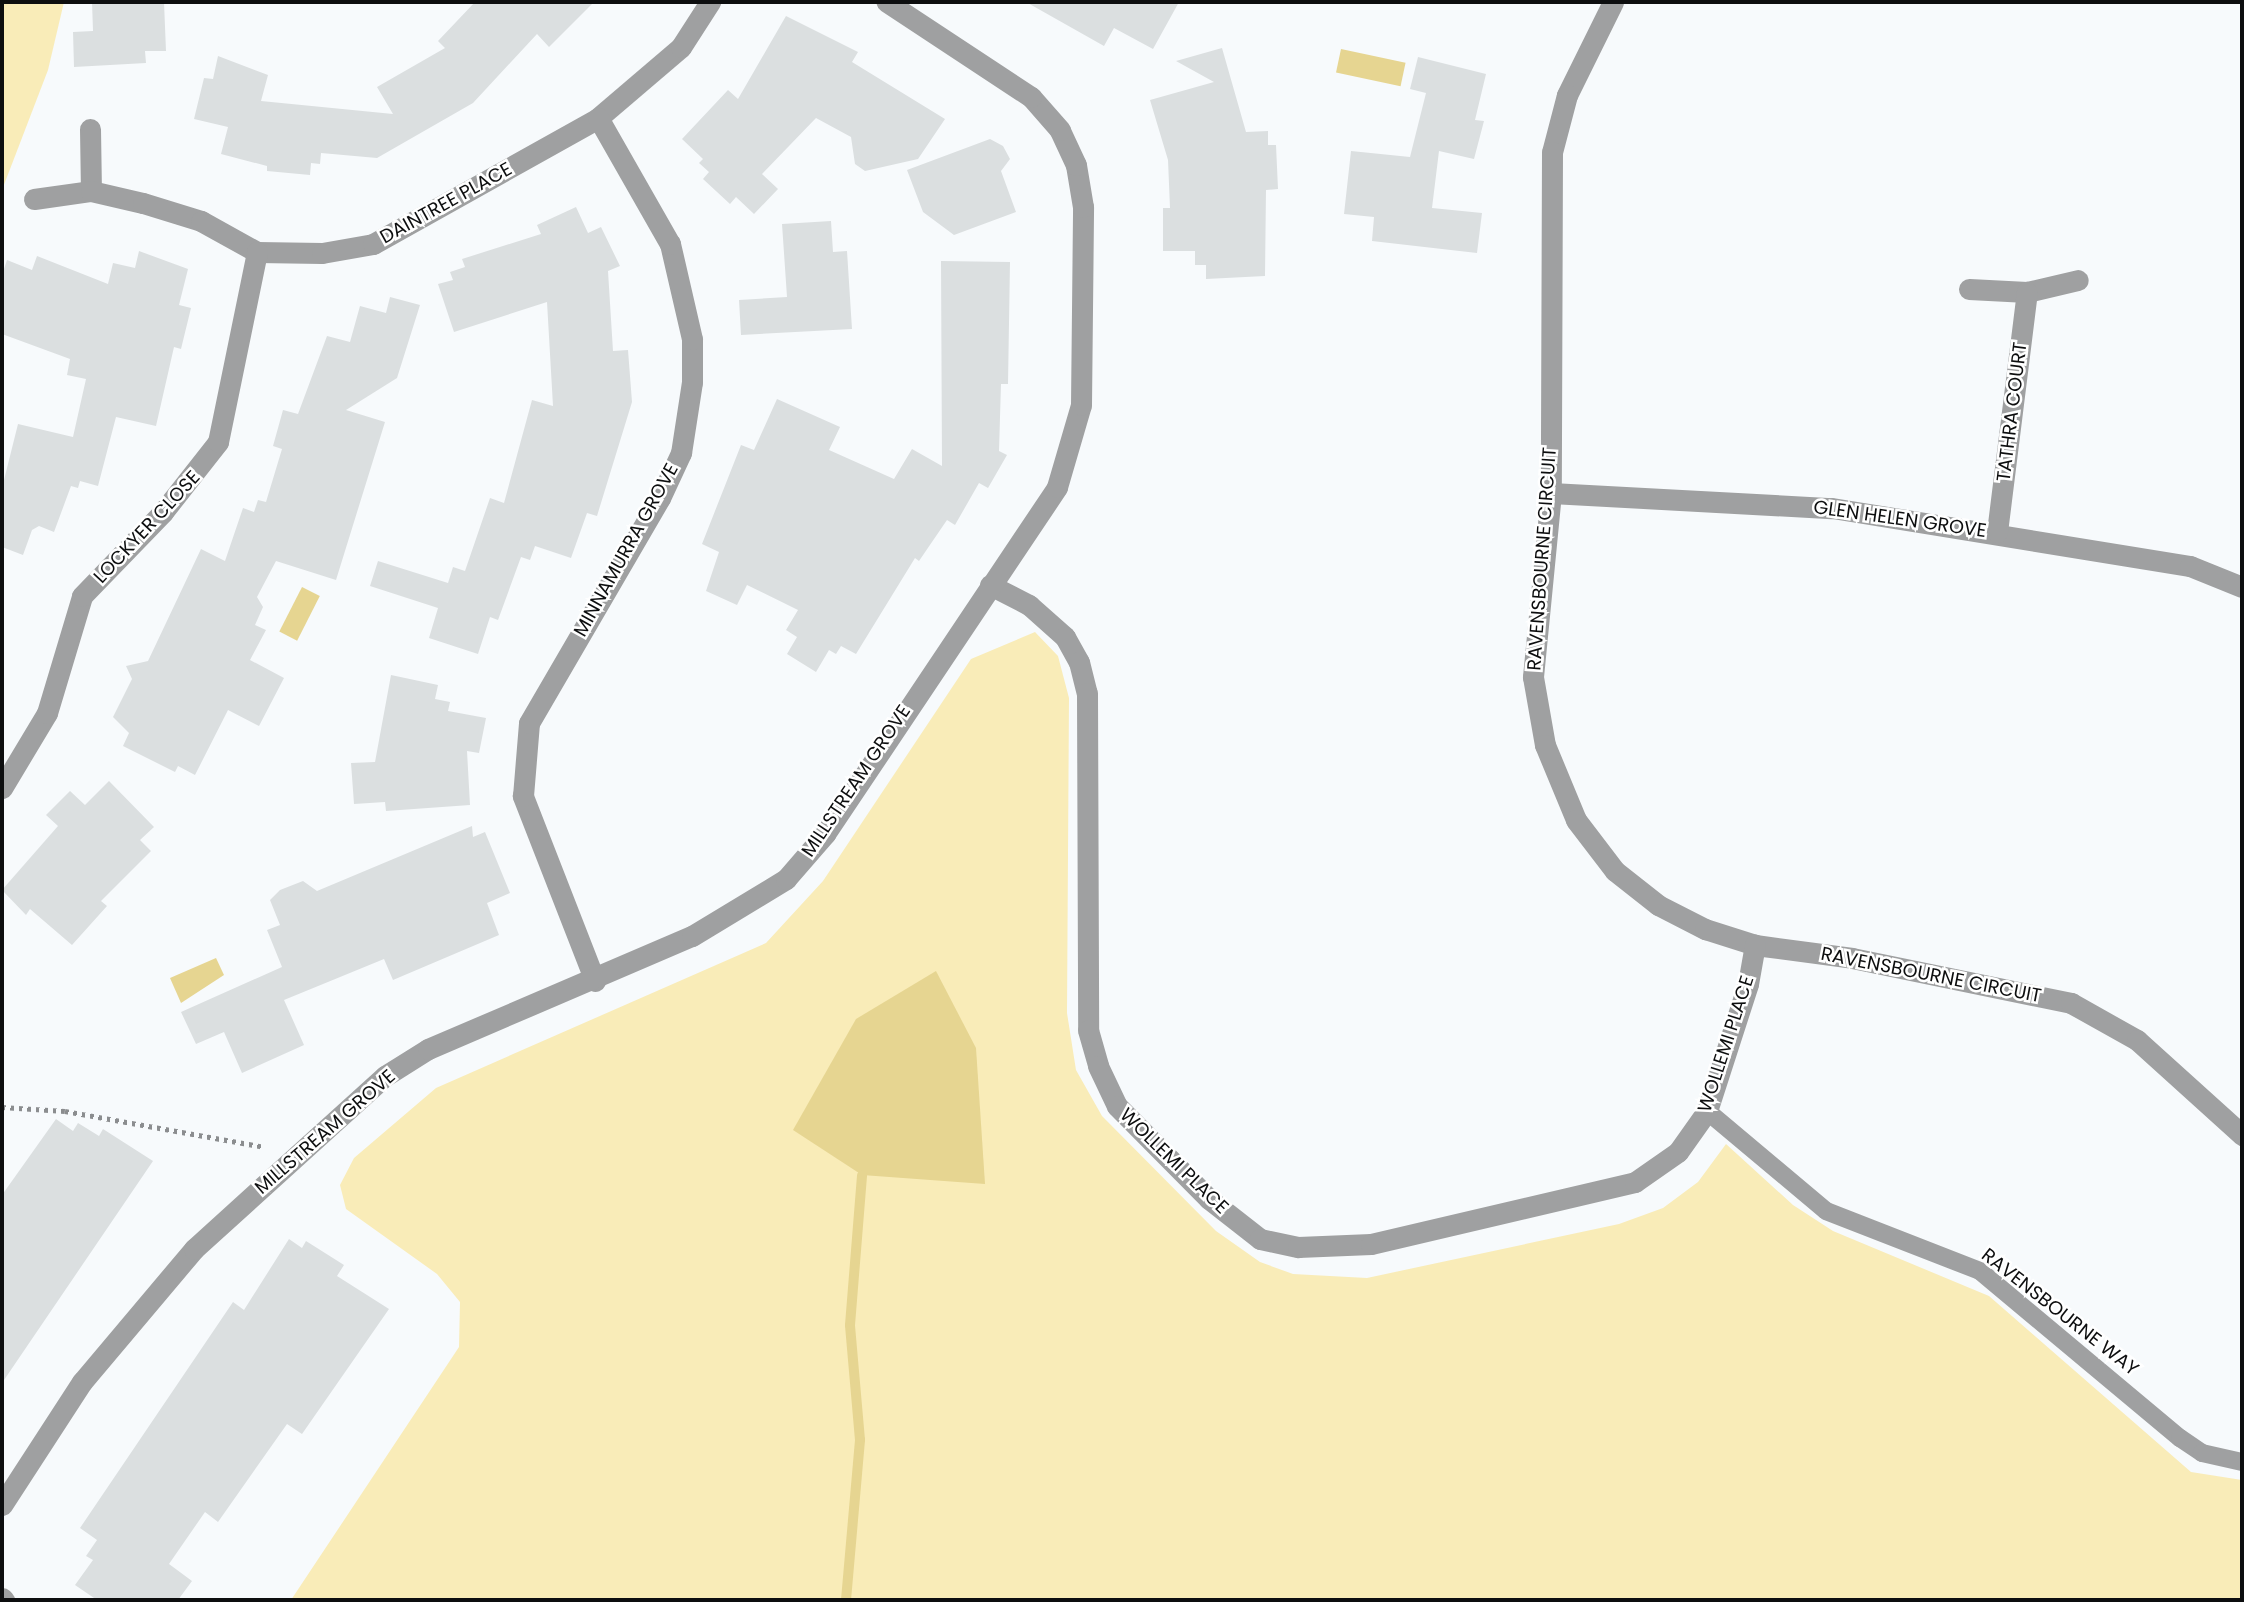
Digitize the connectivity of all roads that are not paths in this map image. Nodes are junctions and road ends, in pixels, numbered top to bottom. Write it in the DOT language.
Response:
graph roads {
  1 [pos="710,2"];
  2 [pos="887,2"];
  3 [pos="1613,2"];
  4 [pos="597,118"];
  5 [pos="90,129"];
  6 [pos="91,191"];
  7 [pos="34,198"];
  8 [pos="257,252"];
  9 [pos="2078,280"];
  10 [pos="1969,289"];
  11 [pos="2027,292"];
  12 [pos="1551,492"];
  13 [pos="1997,532"];
  14 [pos="990,585"];
  15 [pos="2242,587"];
  16 [pos="2,788"];
  17 [pos="1755,945"];
  18 [pos="595,981"];
  19 [pos="1707,1111"];
  20 [pos="2242,1135"];
  21 [pos="2242,1462"];
  22 [pos="2,1505"];
  1 -- 4 [label="street, DAINTREE PLACE"];
  2 -- 14 [label="street, MILLSTREAM GROVE"];
  3 -- 12 [label="street, RAVENSBOURNE CIRCUIT"];
  4 -- 8 [label="street, DAINTREE PLACE"];
  4 -- 18 [label="street, MINNAMURRA GROVE"];
  5 -- 6 [label="street"];
  6 -- 7 [label="street, DAINTREE PLACE"];
  6 -- 8 [label="street, DAINTREE PLACE"];
  8 -- 16 [label="street, LOCKYER CLOSE"];
  9 -- 11 [label="street"];
  10 -- 11 [label="street"];
  11 -- 13 [label="street, TATHRA COURT"];
  12 -- 13 [label="street, GLEN HELEN GROVE"];
  12 -- 17 [label="street, RAVENSBOURNE CIRCUIT"];
  13 -- 15 [label="street, GLEN HELEN GROVE"];
  14 -- 18 [label="street, MILLSTREAM GROVE"];
  14 -- 19 [label="street, WOLLEMI PLACE"];
  17 -- 19 [label="street, WOLLEMI PLACE"];
  17 -- 20 [label="street, RAVENSBOURNE CIRCUIT"];
  18 -- 22 [label="street, MILLSTREAM GROVE"];
  19 -- 21 [label="lane, RAVENSBOURNE WAY"];
}
